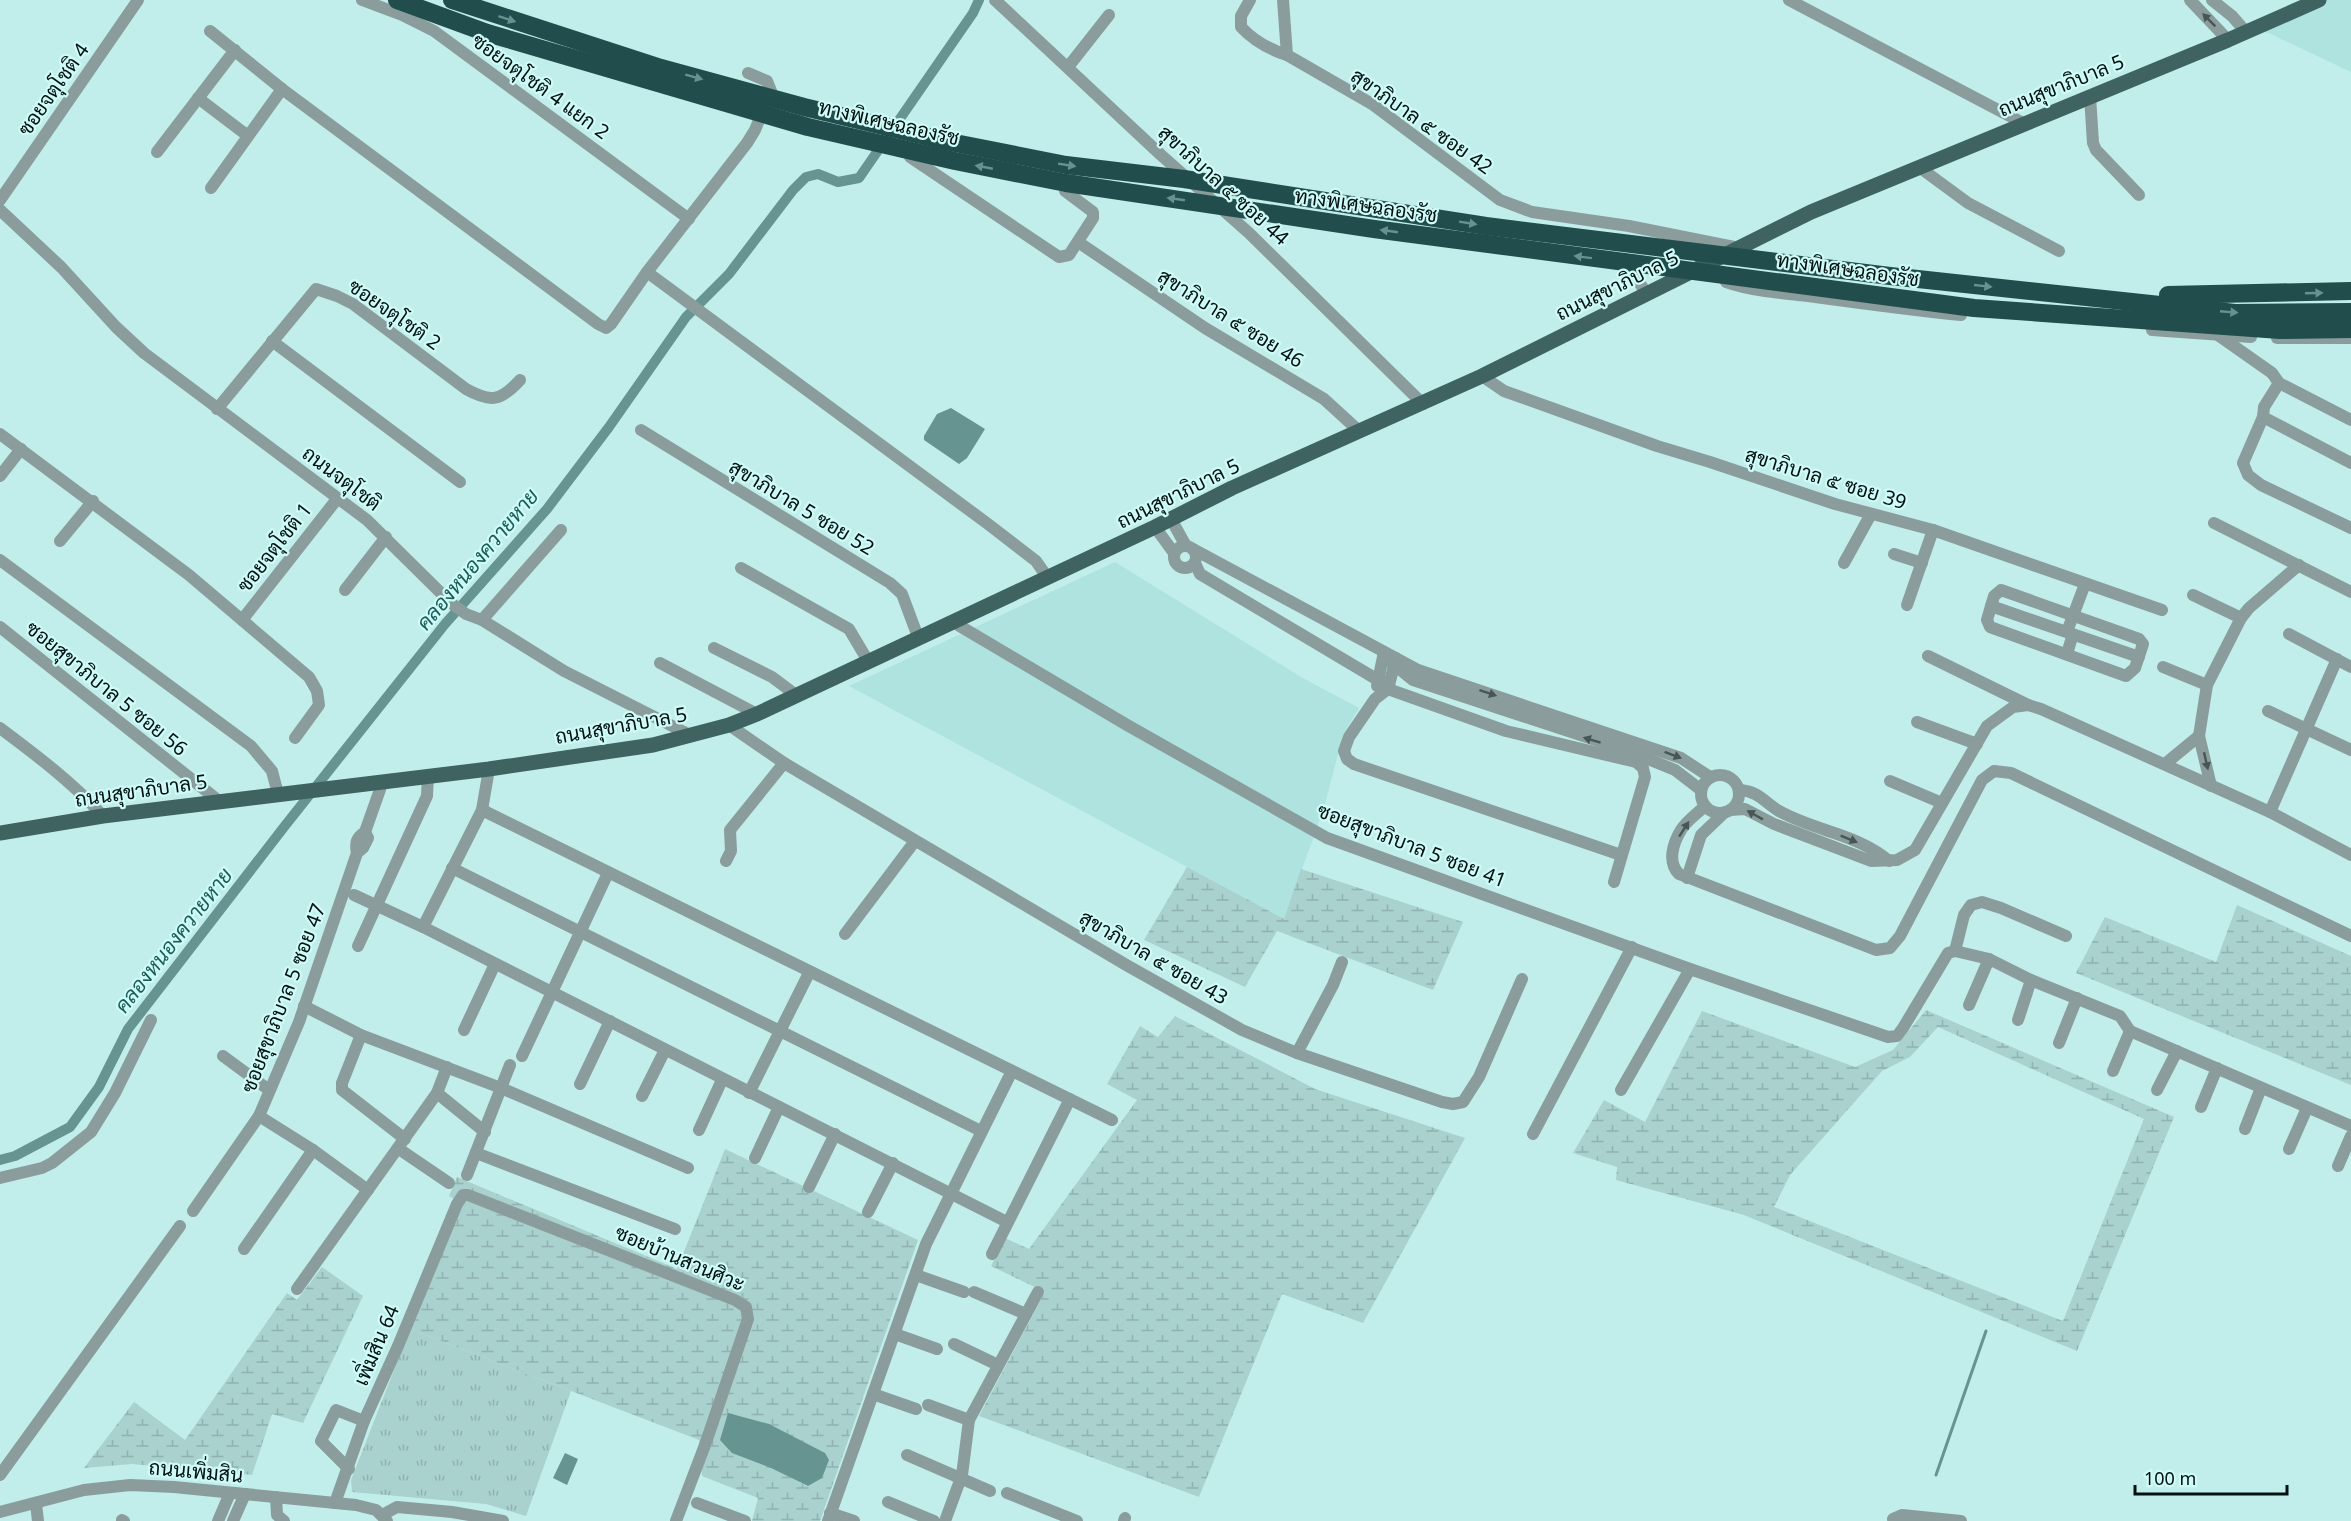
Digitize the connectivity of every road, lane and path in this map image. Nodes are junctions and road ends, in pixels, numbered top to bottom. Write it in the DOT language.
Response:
graph roads {
  1 [pos="138,0"];
  2 [pos="362,0"];
  3 [pos="397,0"];
  4 [pos="452,0"];
  5 [pos="995,0"];
  6 [pos="1250,0"];
  7 [pos="1283,0"];
  8 [pos="1789,0"];
  9 [pos="2190,0"];
  10 [pos="2212,0"];
  11 [pos="2308,2"];
  12 [pos="1804,4"];
  13 [pos="1109,15"];
  14 [pos="210,31"];
  15 [pos="2246,32"];
  16 [pos="2228,40"];
  17 [pos="235,50"];
  18 [pos="1287,55"];
  19 [pos="1068,66"];
  20 [pos="748,73"];
  21 [pos="282,89"];
  22 [pos="2090,96"];
  23 [pos="198,99"];
  24 [pos="2023,123"];
  25 [pos="248,136"];
  26 [pos="157,152"];
  27 [pos="910,157"];
  28 [pos="1918,167"];
  29 [pos="211,188"];
  30 [pos="1065,191"];
  31 [pos="2139,195"];
  32 [pos="0,200"];
  33 [pos="0,210"];
  34 [pos="690,219"];
  35 [pos="1592,221"];
  36 [pos="1078,242"];
  37 [pos="1738,248"];
  38 [pos="2059,252"];
  39 [pos="1704,266"];
  40 [pos="647,272"];
  41 [pos="2025,291"];
  42 [pos="2351,291"];
  43 [pos="1646,293"];
  44 [pos="2351,312"];
  45 [pos="2351,329"];
  46 [pos="2217,335"];
  47 [pos="2351,338"];
  48 [pos="272,341"];
  49 [pos="1482,376"];
  50 [pos="520,380"];
  51 [pos="2279,382"];
  52 [pos="1423,404"];
  53 [pos="217,409"];
  54 [pos="2263,417"];
  55 [pos="2351,420"];
  56 [pos="641,430"];
  57 [pos="1359,431"];
  58 [pos="0,434"];
  59 [pos="21,449"];
  60 [pos="2351,463"];
  61 [pos="0,476"];
  62 [pos="460,482"];
  63 [pos="337,499"];
  64 [pos="93,501"];
  65 [pos="1871,514"];
  66 [pos="1171,519"];
  67 [pos="2214,523"];
  68 [pos="1155,527"];
  69 [pos="2351,528"];
  70 [pos="561,530"];
  71 [pos="1933,530"];
  72 [pos="386,537"];
  73 [pos="60,542"];
  74 [pos="1190,547"];
  75 [pos="1174,553"];
  76 [pos="1894,554"];
  77 [pos="0,560"];
  78 [pos="1195,563"];
  79 [pos="1844,563"];
  80 [pos="1922,563"];
  81 [pos="2299,565"];
  82 [pos="741,568"];
  83 [pos="1047,578"];
  84 [pos="2085,584"];
  85 [pos="345,590"];
  86 [pos="2351,592"];
  87 [pos="2193,595"];
  88 [pos="1907,605"];
  89 [pos="1991,606"];
  90 [pos="2162,610"];
  91 [pos="2073,615"];
  92 [pos="2241,618"];
  93 [pos="242,620"];
  94 [pos="482,620"];
  95 [pos="952,622"];
  96 [pos="0,627"];
  97 [pos="2071,634"];
  98 [pos="2289,634"];
  99 [pos="918,638"];
  100 [pos="714,648"];
  101 [pos="1383,654"];
  102 [pos="2067,654"];
  103 [pos="1928,656"];
  104 [pos="2139,657"];
  105 [pos="2337,659"];
  106 [pos="868,661"];
  107 [pos="1395,661"];
  108 [pos="660,663"];
  109 [pos="2163,667"];
  110 [pos="2351,667"];
  111 [pos="1378,680"];
  112 [pos="2207,685"];
  113 [pos="1388,689"];
  114 [pos="796,695"];
  115 [pos="1375,699"];
  116 [pos="2028,705"];
  117 [pos="2268,711"];
  118 [pos="757,714"];
  119 [pos="1917,722"];
  120 [pos="729,725"];
  121 [pos="0,728"];
  122 [pos="2308,729"];
  123 [pos="690,735"];
  124 [pos="2199,736"];
  125 [pos="295,738"];
  126 [pos="1977,744"];
  127 [pos="2351,750"];
  128 [pos="784,763"];
  129 [pos="2165,764"];
  130 [pos="489,769"];
  131 [pos="428,776"];
  132 [pos="1710,777"];
  133 [pos="383,781"];
  134 [pos="1890,781"];
  135 [pos="2211,786"];
  136 [pos="1701,790"];
  137 [pos="1739,790"];
  138 [pos="278,794"];
  139 [pos="219,801"];
  140 [pos="1942,803"];
  141 [pos="1705,806"];
  142 [pos="482,810"];
  143 [pos="1728,811"];
  144 [pos="1780,812"];
  145 [pos="2270,812"];
  146 [pos="103,816"];
  147 [pos="1774,824"];
  148 [pos="1824,829"];
  149 [pos="0,833"];
  150 [pos="915,841"];
  151 [pos="1819,843"];
  152 [pos="1621,855"];
  153 [pos="2351,855"];
  154 [pos="726,861"];
  155 [pos="1888,861"];
  156 [pos="452,868"];
  157 [pos="608,873"];
  158 [pos="1687,878"];
  159 [pos="1614,882"];
  160 [pos="354,895"];
  161 [pos="378,906"];
  162 [pos="423,927"];
  163 [pos="580,931"];
  164 [pos="845,934"];
  165 [pos="2066,936"];
  166 [pos="2351,936"];
  167 [pos="358,946"];
  168 [pos="1632,947"];
  169 [pos="1956,951"];
  170 [pos="1989,959"];
  171 [pos="1342,962"];
  172 [pos="495,964"];
  173 [pos="1690,969"];
  174 [pos="809,973"];
  175 [pos="1522,979"];
  176 [pos="2031,980"];
  177 [pos="552,993"];
  178 [pos="2077,998"];
  179 [pos="1969,1005"];
  180 [pos="304,1006"];
  181 [pos="151,1020"];
  182 [pos="2018,1020"];
  183 [pos="610,1021"];
  184 [pos="464,1030"];
  185 [pos="780,1030"];
  186 [pos="2130,1030"];
  187 [pos="361,1035"];
  188 [pos="2059,1043"];
  189 [pos="664,1050"];
  190 [pos="2177,1051"];
  191 [pos="1297,1053"];
  192 [pos="224,1056"];
  193 [pos="522,1056"];
  194 [pos="510,1065"];
  195 [pos="447,1067"];
  196 [pos="2217,1068"];
  197 [pos="1012,1071"];
  198 [pos="2113,1071"];
  199 [pos="722,1080"];
  200 [pos="580,1084"];
  201 [pos="501,1088"];
  202 [pos="2261,1088"];
  203 [pos="269,1090"];
  204 [pos="1621,1090"];
  205 [pos="2157,1090"];
  206 [pos="437,1093"];
  207 [pos="749,1093"];
  208 [pos="642,1096"];
  209 [pos="1070,1099"];
  210 [pos="779,1107"];
  211 [pos="2201,1107"];
  212 [pos="2307,1108"];
  213 [pos="259,1116"];
  214 [pos="1112,1120"];
  215 [pos="2351,1126"];
  216 [pos="2245,1129"];
  217 [pos="699,1130"];
  218 [pos="981,1131"];
  219 [pos="485,1132"];
  220 [pos="835,1134"];
  221 [pos="1533,1134"];
  222 [pos="2351,1136"];
  223 [pos="402,1144"];
  224 [pos="2289,1149"];
  225 [pos="313,1150"];
  226 [pos="476,1153"];
  227 [pos="755,1158"];
  228 [pos="893,1163"];
  229 [pos="2338,1166"];
  230 [pos="688,1168"];
  231 [pos="467,1174"];
  232 [pos="0,1178"];
  233 [pos="449,1183"];
  234 [pos="810,1187"];
  235 [pos="368,1190"];
  236 [pos="950,1193"];
  237 [pos="457,1204"];
  238 [pos="193,1211"];
  239 [pos="868,1212"];
  240 [pos="1008,1222"];
  241 [pos="180,1226"];
  242 [pos="675,1229"];
  243 [pos="244,1249"];
  244 [pos="992,1254"];
  245 [pos="916,1275"];
  246 [pos="297,1289"];
  247 [pos="1038,1292"];
  248 [pos="1026,1314"];
  249 [pos="895,1334"];
  250 [pos="954,1344"];
  251 [pos="937,1349"];
  252 [pos="998,1365"];
  253 [pos="873,1394"];
  254 [pos="969,1420"];
  255 [pos="364,1421"];
  256 [pos="907,1455"];
  257 [pos="349,1469"];
  258 [pos="0,1475"];
  259 [pos="961,1479"];
  260 [pos="990,1491"];
  261 [pos="1007,1492"];
  262 [pos="230,1493"];
  263 [pos="245,1494"];
  264 [pos="276,1497"];
  265 [pos="888,1502"];
  266 [pos="335,1503"];
  267 [pos="697,1503"];
  268 [pos="36,1504"];
  269 [pos="21,1507"];
  270 [pos="0,1512"];
  271 [pos="829,1517"];
  272 [pos="384,1518"];
  273 [pos="22,1521"];
  274 [pos="38,1521"];
  275 [pos="218,1521"];
  276 [pos="233,1521"];
  277 [pos="284,1521"];
  278 [pos="503,1521"];
  279 [pos="676,1521"];
  280 [pos="744,1521"];
  281 [pos="854,1521"];
  282 [pos="934,1521"];
  283 [pos="945,1521"];
  284 [pos="1077,1521"];
  285 [pos="1896,1521"];
  286 [pos="1956,1521"];
  1 -- 32 [label="street, ซอยจตุโชติ 4"];
  2 -- 34 [label="street, ซอยจตุโชติ 4 แยก 2"];
  45 -- 3 [label="highway, ทางพิเศษฉลองรัช, one-way"];
  4 -- 41 [label="highway, ทางพิเศษฉลองรัช, one-way"];
  5 -- 19 [label="street, สุขาภิบาล ๕ ซอย 44"];
  6 -- 18 [label="street, สุขาภิบาล ๕ ซอย 42"];
  7 -- 18 [label="street"];
  8 -- 12 [label="street"];
  16 -- 9 [label="street, one-way"];
  10 -- 15 [label="street"];
  11 -- 15 [label="main road, ถนนสุขาภิบาล 5"];
  12 -- 24 [label="street"];
  13 -- 19 [label="street"];
  14 -- 17 [label="street"];
  15 -- 16 [label="main road, ถนนสุขาภิบาล 5"];
  16 -- 22 [label="main road, ถนนสุขาภิบาล 5"];
  17 -- 21 [label="street"];
  17 -- 23 [label="street"];
  18 -- 35 [label="street, สุขาภิบาล ๕ ซอย 42"];
  19 -- 52 [label="street, สุขาภิบาล ๕ ซอย 44"];
  20 -- 34 [label="street"];
  21 -- 25 [label="street"];
  21 -- 40 [label="street"];
  22 -- 24 [label="main road, ถนนสุขาภิบาล 5"];
  22 -- 31 [label="street"];
  23 -- 25 [label="street"];
  23 -- 26 [label="street"];
  24 -- 28 [label="main road, ถนนสุขาภิบาล 5"];
  25 -- 29 [label="street"];
  27 -- 36 [label="street"];
  28 -- 37 [label="main road, ถนนสุขาภิบาล 5"];
  28 -- 38 [label="street"];
  30 -- 36 [label="street"];
  33 -- 53 [label="street, ถนนจตุโชติ"];
  34 -- 40 [label="street"];
  35 -- 37 [label="street, สุขาภิบาล ๕ ซอย 42"];
  35 -- 43 [label="street"];
  36 -- 57 [label="street, สุขาภิบาล ๕ ซอย 46"];
  37 -- 39 [label="main road, ถนนสุขาภิบาล 5"];
  39 -- 43 [label="main road, ถนนสุขาภิบาล 5"];
  39 -- 46 [label="street"];
  40 -- 83 [label="street"];
  41 -- 42 [label="highway, one-way"];
  41 -- 44 [label="highway, ทางพิเศษฉลองรัช, one-way"];
  43 -- 49 [label="main road, ถนนสุขาภิบาล 5"];
  46 -- 47 [label="street"];
  46 -- 51 [label="street"];
  48 -- 50 [label="street, ซอยจตุโชติ 2"];
  48 -- 53 [label="street, ซอยจตุโชติ 2"];
  48 -- 62 [label="street"];
  49 -- 52 [label="main road, ถนนสุขาภิบาล 5"];
  49 -- 65 [label="street, สุขาภิบาล ๕ ซอย 39"];
  51 -- 54 [label="street"];
  51 -- 55 [label="street"];
  52 -- 57 [label="main road, ถนนสุขาภิบาล 5"];
  53 -- 63 [label="street, ถนนจตุโชติ"];
  54 -- 60 [label="street"];
  54 -- 69 [label="street"];
  56 -- 99 [label="street, สุขาภิบาล 5 ซอย 52"];
  57 -- 66 [label="main road, ถนนสุขาภิบาล 5"];
  58 -- 59 [label="street"];
  59 -- 61 [label="street"];
  59 -- 64 [label="street"];
  63 -- 72 [label="street, ถนนจตุโชติ"];
  63 -- 93 [label="street, ซอยจตุโชติ 1"];
  64 -- 73 [label="street"];
  64 -- 93 [label="street"];
  65 -- 71 [label="street, สุขาภิบาล ๕ ซอย 39"];
  65 -- 79 [label="street"];
  66 -- 68 [label="main road, ถนนสุขาภิบาล 5"];
  66 -- 74 [label="street"];
  67 -- 81 [label="street"];
  68 -- 75 [label="street"];
  68 -- 83 [label="main road, ถนนสุขาภิบาล 5"];
  70 -- 94 [label="street"];
  71 -- 80 [label="street"];
  71 -- 84 [label="street, สุขาภิบาล ๕ ซอย 39"];
  72 -- 85 [label="street"];
  72 -- 94 [label="street, ถนนจตุโชติ"];
  74 -- 75 [label="street"];
  74 -- 78 [label="street"];
  74 -- 101 [label="street"];
  75 -- 78 [label="street"];
  76 -- 80 [label="street"];
  77 -- 138 [label="street"];
  78 -- 111 [label="street"];
  80 -- 88 [label="street"];
  81 -- 86 [label="street"];
  81 -- 92 [label="street"];
  82 -- 106 [label="street"];
  83 -- 95 [label="main road, ถนนสุขาภิบาล 5"];
  84 -- 90 [label="street, สุขาภิบาล ๕ ซอย 39"];
  84 -- 91 [label="street"];
  87 -- 92 [label="street"];
  89 -- 91 [label="street"];
  89 -- 97 [label="street"];
  89 -- 102 [label="street"];
  91 -- 97 [label="street"];
  91 -- 104 [label="street"];
  92 -- 112 [label="street"];
  93 -- 125 [label="street"];
  94 -- 123 [label="street, ถนนจตุโชติ"];
  95 -- 99 [label="main road, ถนนสุขาภิบาล 5"];
  95 -- 168 [label="street, ซอยสุขาภิบาล 5 ซอย 41"];
  96 -- 139 [label="street, ซอยสุขาภิบาล 5 ซอย 56"];
  97 -- 102 [label="street"];
  97 -- 104 [label="street"];
  98 -- 105 [label="street"];
  99 -- 106 [label="main road, ถนนสุขาภิบาล 5"];
  100 -- 114 [label="street"];
  101 -- 107 [label="street"];
  101 -- 111 [label="street"];
  102 -- 104 [label="street"];
  103 -- 116 [label="street"];
  105 -- 110 [label="street"];
  105 -- 122 [label="street"];
  106 -- 114 [label="main road, ถนนสุขาภิบาล 5"];
  107 -- 113 [label="street"];
  107 -- 132 [label="street, one-way"];
  136 -- 107 [label="street, one-way"];
  108 -- 118 [label="street"];
  109 -- 112 [label="street"];
  111 -- 113 [label="street"];
  111 -- 115 [label="street"];
  112 -- 124 [label="street"];
  113 -- 115 [label="street"];
  113 -- 152 [label="street"];
  114 -- 118 [label="main road, ถนนสุขาภิบาล 5"];
  115 -- 152 [label="street"];
  116 -- 126 [label="street"];
  116 -- 129 [label="street"];
  117 -- 122 [label="street"];
  118 -- 120 [label="main road, ถนนสุขาภิบาล 5"];
  119 -- 126 [label="street"];
  120 -- 123 [label="main road, ถนนสุขาภิบาล 5"];
  120 -- 128 [label="street, สุขาภิบาล ๕ ซอย 43"];
  121 -- 146 [label="street"];
  122 -- 127 [label="street"];
  122 -- 145 [label="street"];
  123 -- 130 [label="main road, ถนนสุขาภิบาล 5"];
  124 -- 129 [label="street"];
  124 -- 135 [label="street, one-way"];
  126 -- 140 [label="street"];
  128 -- 150 [label="street, สุขาภิบาล ๕ ซอย 43"];
  128 -- 154 [label="street"];
  129 -- 135 [label="street"];
  130 -- 131 [label="main road, ถนนสุขาภิบาล 5"];
  130 -- 142 [label="street"];
  131 -- 133 [label="main road, ถนนสุขาภิบาล 5"];
  131 -- 161 [label="street"];
  132 -- 136 [label="street"];
  132 -- 137 [label="street"];
  133 -- 138 [label="main road, ถนนสุขาภิบาล 5"];
  133 -- 180 [label="street, ซอยสุขาภิบาล 5 ซอย 47"];
  134 -- 140 [label="street"];
  135 -- 145 [label="street"];
  136 -- 141 [label="street"];
  137 -- 143 [label="street"];
  137 -- 144 [label="street"];
  138 -- 139 [label="main road, ถนนสุขาภิบาล 5"];
  139 -- 146 [label="main road, ถนนสุขาภิบาล 5"];
  140 -- 155 [label="street"];
  141 -- 143 [label="street"];
  158 -- 141 [label="street, one-way"];
  142 -- 156 [label="street"];
  142 -- 157 [label="street"];
  147 -- 143 [label="street, one-way"];
  143 -- 158 [label="street"];
  144 -- 147 [label="street"];
  144 -- 148 [label="street"];
  145 -- 153 [label="street"];
  146 -- 149 [label="main road, ถนนสุขาภิบาล 5"];
  147 -- 151 [label="street"];
  148 -- 151 [label="street"];
  148 -- 155 [label="street, one-way"];
  150 -- 164 [label="street"];
  150 -- 191 [label="street, สุขาภิบาล ๕ ซอย 43"];
  151 -- 155 [label="street"];
  152 -- 159 [label="street"];
  156 -- 162 [label="street"];
  156 -- 163 [label="street"];
  157 -- 163 [label="street"];
  157 -- 174 [label="street"];
  158 -- 166 [label="street"];
  160 -- 161 [label="street"];
  161 -- 162 [label="street"];
  161 -- 167 [label="street"];
  162 -- 172 [label="street"];
  163 -- 177 [label="street"];
  163 -- 185 [label="street"];
  165 -- 169 [label="street"];
  168 -- 173 [label="street, ซอยสุขาภิบาล 5 ซอย 41"];
  168 -- 221 [label="street"];
  169 -- 170 [label="street"];
  169 -- 173 [label="street, ซอยสุขาภิบาล 5 ซอย 41"];
  170 -- 176 [label="street"];
  170 -- 179 [label="street"];
  171 -- 191 [label="street"];
  172 -- 177 [label="street"];
  172 -- 184 [label="street"];
  173 -- 204 [label="street"];
  174 -- 185 [label="street"];
  174 -- 197 [label="street"];
  175 -- 191 [label="street, สุขาภิบาล ๕ ซอย 43"];
  176 -- 178 [label="street"];
  176 -- 182 [label="street"];
  177 -- 183 [label="street"];
  177 -- 193 [label="street"];
  178 -- 186 [label="street"];
  178 -- 188 [label="street"];
  180 -- 187 [label="street"];
  180 -- 203 [label="street, ซอยสุขาภิบาล 5 ซอย 47"];
  181 -- 232 [label="street"];
  183 -- 189 [label="street"];
  183 -- 200 [label="street"];
  185 -- 207 [label="street"];
  185 -- 218 [label="street"];
  186 -- 190 [label="street"];
  186 -- 198 [label="street"];
  187 -- 195 [label="street"];
  187 -- 223 [label="street"];
  189 -- 199 [label="street"];
  189 -- 208 [label="street"];
  190 -- 196 [label="street"];
  190 -- 205 [label="street"];
  192 -- 203 [label="street"];
  194 -- 201 [label="street"];
  195 -- 201 [label="street"];
  195 -- 206 [label="street"];
  196 -- 202 [label="street"];
  196 -- 211 [label="street"];
  197 -- 209 [label="street"];
  197 -- 218 [label="street"];
  199 -- 207 [label="street"];
  199 -- 217 [label="street"];
  201 -- 219 [label="street"];
  201 -- 230 [label="street"];
  202 -- 212 [label="street"];
  202 -- 216 [label="street"];
  203 -- 213 [label="street, ซอยสุขาภิบาล 5 ซอย 47"];
  206 -- 219 [label="street"];
  206 -- 223 [label="street"];
  207 -- 210 [label="street"];
  209 -- 214 [label="street"];
  209 -- 240 [label="street"];
  210 -- 220 [label="street"];
  210 -- 227 [label="street"];
  212 -- 215 [label="street"];
  212 -- 224 [label="street"];
  213 -- 225 [label="street"];
  213 -- 238 [label="street, ซอยสุขาภิบาล 5 ซอย 47"];
  218 -- 236 [label="street"];
  219 -- 226 [label="street"];
  220 -- 228 [label="street"];
  220 -- 234 [label="street"];
  222 -- 229 [label="street"];
  223 -- 233 [label="street"];
  223 -- 235 [label="street"];
  225 -- 235 [label="street"];
  225 -- 243 [label="street"];
  226 -- 231 [label="street"];
  226 -- 242 [label="street"];
  228 -- 236 [label="street"];
  228 -- 239 [label="street"];
  235 -- 246 [label="street"];
  236 -- 240 [label="street"];
  236 -- 245 [label="street"];
  237 -- 255 [label="street, เพิ่มสิน 64"];
  237 -- 279 [label="street, ซอยบ้านสวนศิวะ"];
  240 -- 244 [label="street"];
  241 -- 258 [label="street"];
  245 -- 248 [label="street"];
  245 -- 249 [label="street"];
  247 -- 248 [label="street"];
  248 -- 252 [label="street"];
  249 -- 251 [label="street"];
  249 -- 253 [label="street"];
  250 -- 252 [label="street"];
  252 -- 254 [label="street"];
  253 -- 254 [label="street"];
  253 -- 271 [label="street"];
  254 -- 259 [label="street"];
  255 -- 257 [label="street, เพิ่มสิน 64"];
  255 -- 257 [label="street"];
  256 -- 259 [label="street"];
  257 -- 266 [label="street, เพิ่มสิน 64"];
  259 -- 260 [label="street"];
  259 -- 283 [label="street"];
  261 -- 284 [label="street"];
  262 -- 263 [label="street, ถนนเพิ่มสิน"];
  262 -- 268 [label="street, ถนนเพิ่มสิน"];
  262 -- 275 [label="street"];
  263 -- 264 [label="street, ถนนเพิ่มสิน"];
  263 -- 276 [label="street"];
  264 -- 266 [label="street, ถนนเพิ่มสิน"];
  264 -- 277 [label="street"];
  265 -- 282 [label="street"];
  266 -- 272 [label="street, ถนนเพิ่มสิน"];
  267 -- 280 [label="street"];
  268 -- 269 [label="street, ถนนเพิ่มสิน"];
  268 -- 274 [label="street"];
  269 -- 270 [label="street, ถนนเพิ่มสิน"];
  269 -- 273 [label="street"];
  271 -- 281 [label="street"];
  272 -- 278 [label="street"];
  285 -- 286 [label="street"];
}
